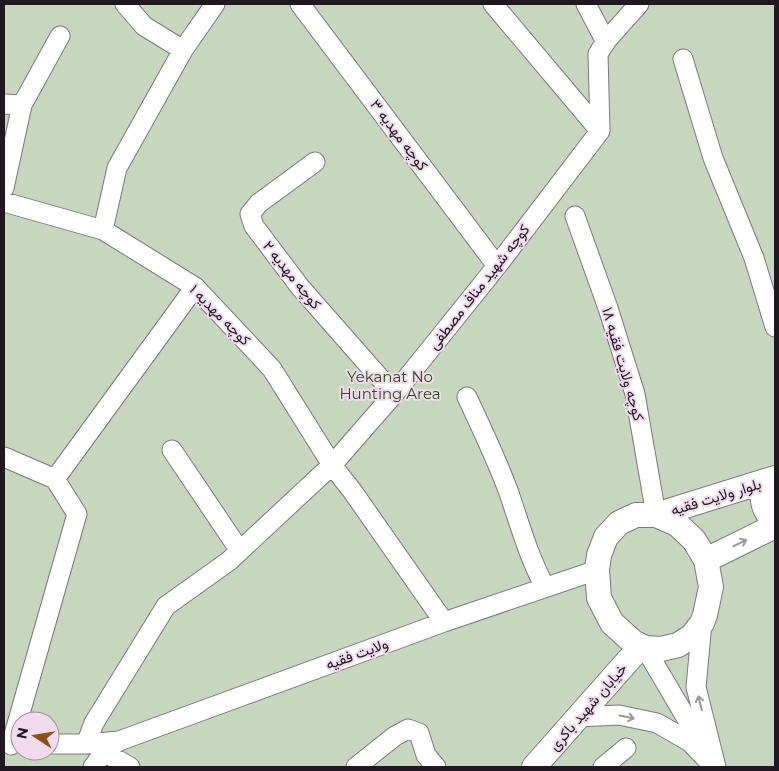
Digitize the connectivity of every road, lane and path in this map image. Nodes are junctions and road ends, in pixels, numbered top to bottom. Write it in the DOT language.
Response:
graph roads {
  1 [pos="125,4"];
  2 [pos="215,4"];
  3 [pos="300,4"];
  4 [pos="493,4"];
  5 [pos="586,4"];
  6 [pos="639,4"];
  7 [pos="60,36"];
  8 [pos="606,42"];
  9 [pos="183,50"];
  10 [pos="683,59"];
  11 [pos="13,105"];
  12 [pos="600,131"];
  13 [pos="315,162"];
  14 [pos="4,188"];
  15 [pos="4,202"];
  16 [pos="575,216"];
  17 [pos="103,230"];
  18 [pos="497,266"];
  19 [pos="195,287"];
  20 [pos="775,327"];
  21 [pos="394,394"];
  22 [pos="467,397"];
  23 [pos="172,450"];
  24 [pos="4,457"];
  25 [pos="332,465"];
  26 [pos="55,479"];
  27 [pos="769,480"];
  28 [pos="656,515"];
  29 [pos="774,528"];
  30 [pos="240,551"];
  31 [pos="706,560"];
  32 [pos="597,570"];
  33 [pos="545,587"];
  34 [pos="444,622"];
  35 [pos="702,622"];
  36 [pos="643,647"];
  37 [pos="22,711"];
  38 [pos="578,717"];
  39 [pos="60,744"];
  40 [pos="86,744"];
  41 [pos="112,746"];
  42 [pos="626,748"];
  43 [pos="93,767"];
  44 [pos="130,767"];
  45 [pos="356,767"];
  46 [pos="436,767"];
  47 [pos="534,767"];
  48 [pos="602,767"];
  49 [pos="715,767"];
  1 -- 9 [label="street"];
  2 -- 9 [label="street"];
  3 -- 18 [label="street, کوچه مهدیه ۳"];
  4 -- 12 [label="street"];
  5 -- 8 [label="street"];
  6 -- 8 [label="street"];
  7 -- 11 [label="street"];
  8 -- 12 [label="street"];
  9 -- 17 [label="street"];
  10 -- 20 [label="street"];
  11 -- 14 [label="street"];
  12 -- 18 [label="street, کوچه شهید مناف مصطفی"];
  13 -- 21 [label="street, کوچه مهدیه ۲"];
  15 -- 17 [label="street, کوچه مهدیه ۱"];
  16 -- 28 [label="street, کوچه ولایت فقیه ۱۸"];
  17 -- 19 [label="street, کوچه مهدیه ۱"];
  18 -- 21 [label="street, کوچه شهید مناف مصطفی"];
  19 -- 25 [label="street, کوچه مهدیه ۱"];
  19 -- 26 [label="street"];
  21 -- 25 [label="street, کوچه شهید مناف مصطفی"];
  22 -- 33 [label="street"];
  23 -- 30 [label="street"];
  24 -- 26 [label="street"];
  25 -- 30 [label="street, کوچه شهید مناف مصطفی"];
  25 -- 34 [label="street, کوچه مهدیه ۱"];
  26 -- 37 [label="street"];
  27 -- 28 [label="main road, بلوار ولایت فقیه"];
  27 -- 29 [label="main road"];
  28 -- 31 [label="main road"];
  28 -- 32 [label="main road"];
  31 -- 29 [label="main road, one-way"];
  30 -- 40 [label="street, کوچه شهید مناف مصطفی"];
  31 -- 35 [label="main road"];
  32 -- 33 [label="street, ولایت فقیه"];
  32 -- 36 [label="main road"];
  33 -- 34 [label="street, ولایت فقیه"];
  34 -- 41 [label="street, ولایت فقیه"];
  35 -- 36 [label="main road"];
  49 -- 35 [label="street, one-way"];
  36 -- 38 [label="main road, خیابان شهید باکری"];
  36 -- 49 [label="street"];
  38 -- 47 [label="main road, خیابان شهید باکری"];
  38 -- 49 [label="street, one-way"];
  39 -- 40 [label="street, ولایت فقیه"];
  40 -- 41 [label="street, ولایت فقیه"];
  41 -- 43 [label="street"];
  41 -- 44 [label="street"];
  42 -- 48 [label="street"];
  45 -- 46 [label="street"];
}
